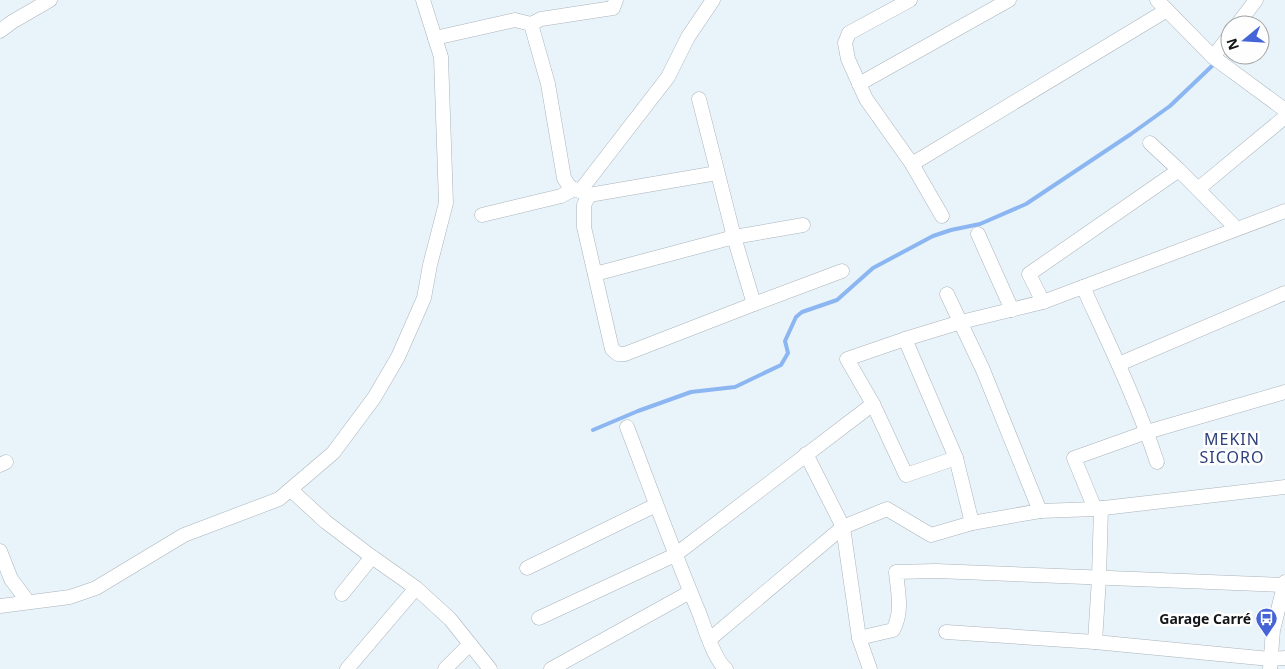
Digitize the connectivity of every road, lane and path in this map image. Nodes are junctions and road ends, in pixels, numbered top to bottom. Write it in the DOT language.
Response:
graph roads {
  1 [pos="50,0"];
  2 [pos="423,0"];
  3 [pos="616,0"];
  4 [pos="713,0"];
  5 [pos="910,0"];
  6 [pos="1010,0"];
  7 [pos="1256,0"];
  8 [pos="892,5"];
  9 [pos="1162,5"];
  10 [pos="1245,15"];
  11 [pos="531,24"];
  12 [pos="0,32"];
  13 [pos="435,38"];
  14 [pos="1220,48"];
  15 [pos="1213,57"];
  16 [pos="859,84"];
  17 [pos="699,99"];
  18 [pos="1285,110"];
  19 [pos="1285,117"];
  20 [pos="1150,143"];
  21 [pos="912,164"];
  22 [pos="1179,170"];
  23 [pos="717,173"];
  24 [pos="1198,189"];
  25 [pos="581,192"];
  26 [pos="1285,211"];
  27 [pos="482,215"];
  28 [pos="942,216"];
  29 [pos="803,225"];
  30 [pos="1236,228"];
  31 [pos="978,234"];
  32 [pos="734,237"];
  33 [pos="842,271"];
  34 [pos="595,274"];
  35 [pos="1083,287"];
  36 [pos="1285,293"];
  37 [pos="947,294"];
  38 [pos="1043,302"];
  39 [pos="754,304"];
  40 [pos="1012,310"];
  41 [pos="961,322"];
  42 [pos="905,339"];
  43 [pos="1119,364"];
  44 [pos="1285,395"];
  45 [pos="873,404"];
  46 [pos="627,427"];
  47 [pos="1147,432"];
  48 [pos="806,454"];
  49 [pos="956,458"];
  50 [pos="1157,462"];
  51 [pos="1285,487"];
  52 [pos="291,490"];
  53 [pos="656,504"];
  54 [pos="1098,508"];
  55 [pos="1040,511"];
  56 [pos="972,522"];
  57 [pos="843,527"];
  58 [pos="0,551"];
  59 [pos="675,556"];
  60 [pos="372,557"];
  61 [pos="528,568"];
  62 [pos="1099,578"];
  63 [pos="1285,584"];
  64 [pos="416,588"];
  65 [pos="690,592"];
  66 [pos="342,594"];
  67 [pos="28,602"];
  68 [pos="0,606"];
  69 [pos="538,618"];
  70 [pos="946,632"];
  71 [pos="859,638"];
  72 [pos="710,639"];
  73 [pos="1095,642"];
  74 [pos="470,644"];
  75 [pos="1285,658"];
  76 [pos="1270,664"];
  77 [pos="721,668"];
  78 [pos="347,669"];
  79 [pos="444,669"];
  80 [pos="490,669"];
  81 [pos="551,669"];
  82 [pos="870,669"];
  1 -- 12 [label="street"];
  2 -- 13 [label="street"];
  3 -- 11 [label="street"];
  4 -- 25 [label="street"];
  5 -- 8 [label="street"];
  6 -- 16 [label="street"];
  7 -- 10 [label="street"];
  8 -- 16 [label="street"];
  9 -- 15 [label="street"];
  9 -- 21 [label="street"];
  11 -- 13 [label="street"];
  11 -- 25 [label="street"];
  13 -- 52 [label="street"];
  14 -- 15 [label="street"];
  15 -- 18 [label="street"];
  16 -- 21 [label="street"];
  17 -- 23 [label="street"];
  19 -- 24 [label="street"];
  20 -- 22 [label="street"];
  21 -- 28 [label="street"];
  22 -- 24 [label="street"];
  22 -- 38 [label="street"];
  23 -- 25 [label="street"];
  23 -- 32 [label="street"];
  24 -- 30 [label="street"];
  25 -- 27 [label="street"];
  25 -- 34 [label="street"];
  26 -- 30 [label="street"];
  29 -- 32 [label="street"];
  30 -- 35 [label="street"];
  31 -- 40 [label="street"];
  32 -- 34 [label="street"];
  32 -- 39 [label="street"];
  33 -- 39 [label="street"];
  34 -- 39 [label="street"];
  35 -- 38 [label="street"];
  35 -- 43 [label="street"];
  36 -- 43 [label="street"];
  37 -- 41 [label="street"];
  38 -- 40 [label="street"];
  40 -- 41 [label="street"];
  41 -- 42 [label="street"];
  41 -- 55 [label="street"];
  42 -- 45 [label="street"];
  42 -- 49 [label="street"];
  43 -- 47 [label="street"];
  44 -- 47 [label="street"];
  45 -- 48 [label="street"];
  45 -- 49 [label="street"];
  46 -- 53 [label="street"];
  47 -- 50 [label="street"];
  47 -- 54 [label="street"];
  48 -- 57 [label="street"];
  48 -- 59 [label="street"];
  49 -- 56 [label="street"];
  51 -- 54 [label="street"];
  52 -- 60 [label="street"];
  52 -- 67 [label="street"];
  53 -- 59 [label="street"];
  53 -- 61 [label="street"];
  54 -- 55 [label="street"];
  54 -- 62 [label="street"];
  55 -- 56 [label="street"];
  56 -- 57 [label="street"];
  57 -- 71 [label="street"];
  57 -- 72 [label="street"];
  58 -- 67 [label="street"];
  59 -- 65 [label="street"];
  59 -- 69 [label="street"];
  60 -- 64 [label="street"];
  60 -- 66 [label="street"];
  62 -- 63 [label="street"];
  62 -- 71 [label="street"];
  62 -- 73 [label="street"];
  63 -- 76 [label="street"];
  64 -- 74 [label="street"];
  64 -- 78 [label="street"];
  65 -- 72 [label="street"];
  65 -- 81 [label="street"];
  67 -- 68 [label="street"];
  70 -- 73 [label="street"];
  71 -- 82 [label="street"];
  72 -- 77 [label="street"];
  73 -- 76 [label="street"];
  74 -- 79 [label="street"];
  74 -- 80 [label="street"];
  75 -- 76 [label="street"];
}
